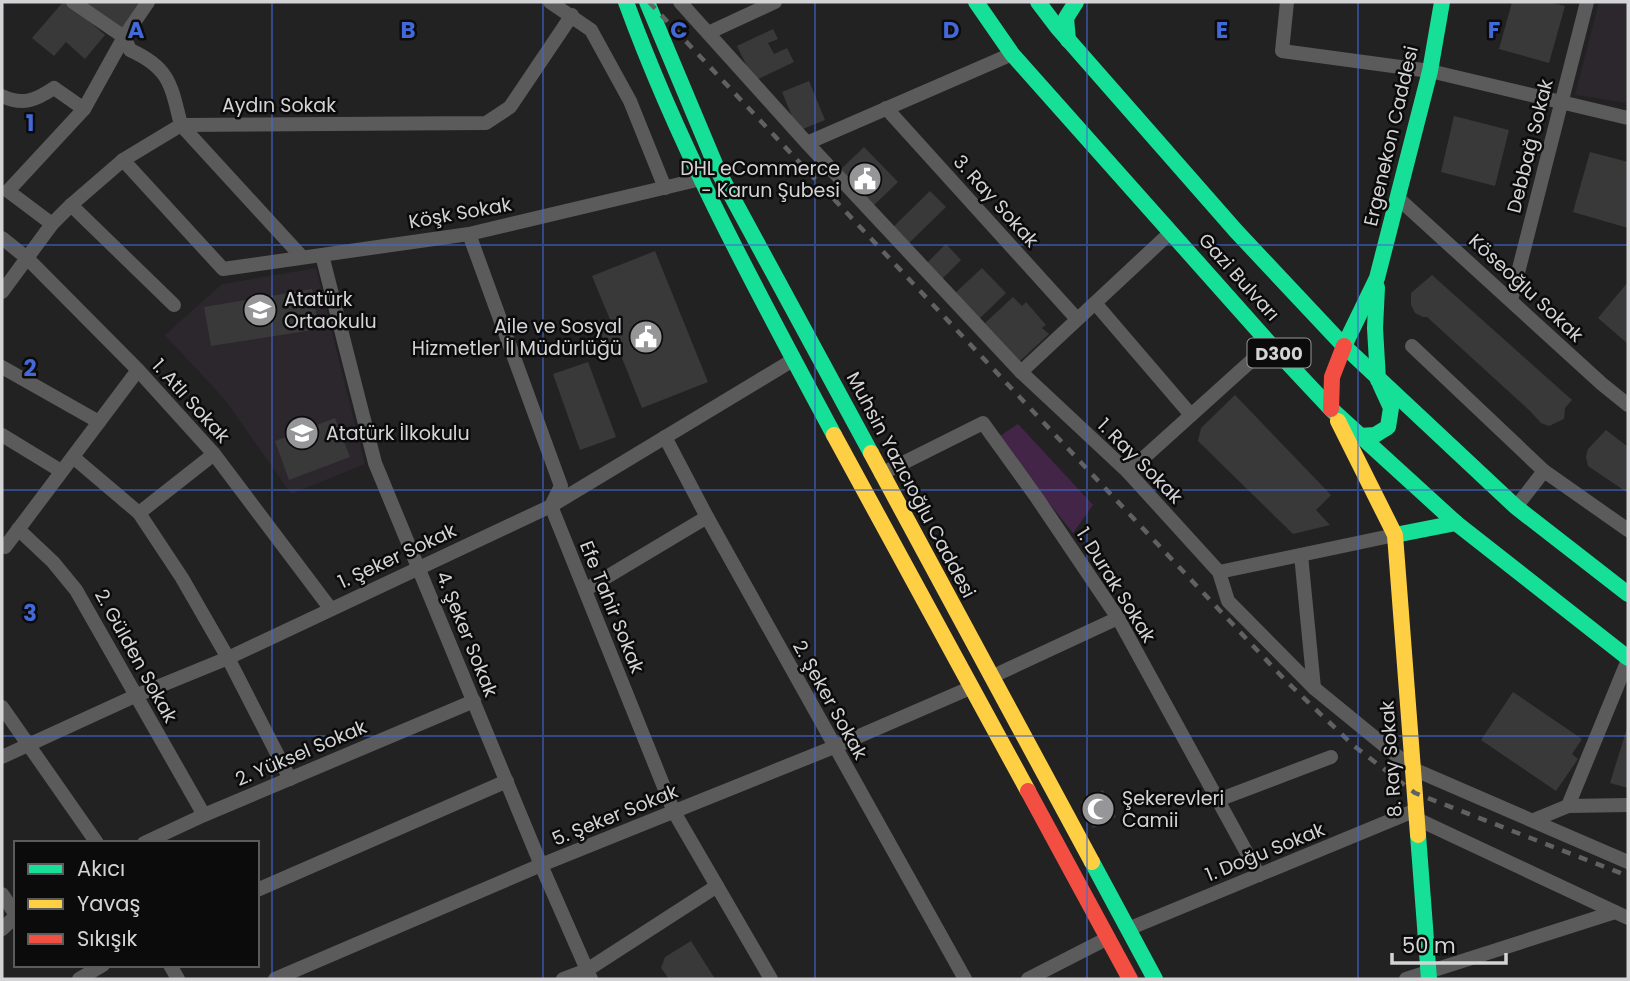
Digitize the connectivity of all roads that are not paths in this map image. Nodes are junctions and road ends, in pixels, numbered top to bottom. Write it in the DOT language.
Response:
graph roads {
  1 [pos="73,2"];
  2 [pos="148,2"];
  3 [pos="550,2"];
  4 [pos="626,2"];
  5 [pos="647,2"];
  6 [pos="680,2"];
  7 [pos="775,2"];
  8 [pos="976,2"];
  9 [pos="1038,2"];
  10 [pos="1076,2"];
  11 [pos="1287,2"];
  12 [pos="1442,2"];
  13 [pos="1587,2"];
  14 [pos="572,15"];
  15 [pos="708,33"];
  16 [pos="124,37"];
  17 [pos="1068,40"];
  18 [pos="1012,54"];
  19 [pos="1430,71"];
  20 [pos="2,96"];
  21 [pos="1561,104"];
  22 [pos="886,108"];
  23 [pos="84,109"];
  24 [pos="1628,118"];
  25 [pos="181,125"];
  26 [pos="807,142"];
  27 [pos="123,160"];
  28 [pos="718,171"];
  29 [pos="701,180"];
  30 [pos="665,188"];
  31 [pos="1399,199"];
  32 [pos="71,205"];
  33 [pos="52,224"];
  34 [pos="1171,232"];
  35 [pos="469,233"];
  36 [pos="2,238"];
  37 [pos="322,255"];
  38 [pos="302,257"];
  39 [pos="27,258"];
  40 [pos="1377,278"];
  41 [pos="2,292"];
  42 [pos="1511,300"];
  43 [pos="1094,303"];
  44 [pos="174,305"];
  45 [pos="1077,319"];
  46 [pos="1270,344"];
  47 [pos="1344,346"];
  48 [pos="1412,346"];
  49 [pos="793,360"];
  50 [pos="2,367"];
  51 [pos="138,370"];
  52 [pos="1021,372"];
  53 [pos="1378,380"];
  54 [pos="1628,405"];
  55 [pos="1331,409"];
  56 [pos="1191,415"];
  57 [pos="99,422"];
  58 [pos="2,435"];
  59 [pos="1360,436"];
  60 [pos="665,437"];
  61 [pos="214,454"];
  62 [pos="72,457"];
  63 [pos="61,471"];
  64 [pos="1544,471"];
  65 [pos="1128,472"];
  66 [pos="881,474"];
  67 [pos="551,506"];
  68 [pos="1517,507"];
  69 [pos="139,513"];
  70 [pos="707,517"];
  71 [pos="1457,523"];
  72 [pos="18,529"];
  73 [pos="1628,530"];
  74 [pos="1395,535"];
  75 [pos="3,546"];
  76 [pos="1301,555"];
  77 [pos="419,567"];
  78 [pos="1219,572"];
  79 [pos="585,590"];
  80 [pos="1628,594"];
  81 [pos="330,608"];
  82 [pos="1118,618"];
  83 [pos="228,658"];
  84 [pos="1628,659"];
  85 [pos="991,677"];
  86 [pos="970,688"];
  87 [pos="1314,688"];
  88 [pos="135,696"];
  89 [pos="474,701"];
  90 [pos="2,707"];
  91 [pos="29,745"];
  92 [pos="834,747"];
  93 [pos="2,757"];
  94 [pos="1331,757"];
  95 [pos="1413,769"];
  96 [pos="290,779"];
  97 [pos="507,781"];
  98 [pos="1218,800"];
  99 [pos="1628,805"];
  100 [pos="1568,806"];
  101 [pos="674,812"];
  102 [pos="204,815"];
  103 [pos="1416,815"];
  104 [pos="1534,820"];
  105 [pos="96,841"];
  106 [pos="148,841"];
  107 [pos="1628,862"];
  108 [pos="541,865"];
  109 [pos="1259,875"];
  110 [pos="717,886"];
  111 [pos="259,889"];
  112 [pos="2,894"];
  113 [pos="14,913"];
  114 [pos="1622,915"];
  115 [pos="1128,929"];
  116 [pos="1108,938"];
  117 [pos="100,967"];
  118 [pos="589,975"];
  119 [pos="1428,975"];
  120 [pos="79,979"];
  121 [pos="275,979"];
  122 [pos="563,979"];
  123 [pos="771,979"];
  124 [pos="965,979"];
  125 [pos="1028,979"];
  126 [pos="1130,979"];
  127 [pos="1155,979"];
  128 [pos="1406,979"];
  1 -- 16 [label="street"];
  2 -- 16 [label="street"];
  3 -- 14 [label="street"];
  4 -- 29 [label="main road"];
  5 -- 28 [label="main road, Muhsin Yazıcıoğlu Caddesi"];
  6 -- 15 [label="street, 1. Ray Sokak"];
  7 -- 15 [label="street"];
  8 -- 18 [label="main road, Gazi Bulvarı / D300"];
  9 -- 17 [label="main road, Gazi Bulvarı / D300"];
  10 -- 17 [label="main road"];
  11 -- 19 [label="street"];
  12 -- 19 [label="main road, Ergenekon Caddesi"];
  13 -- 21 [label="street, Debbağ Sokak"];
  14 -- 25 [label="street, Aydın Sokak"];
  14 -- 30 [label="street"];
  15 -- 26 [label="street, 1. Ray Sokak"];
  16 -- 23 [label="street"];
  16 -- 25 [label="street"];
  17 -- 47 [label="main road, Gazi Bulvarı / D300"];
  18 -- 22 [label="street"];
  18 -- 34 [label="main road, Gazi Bulvarı / D300"];
  19 -- 21 [label="street"];
  19 -- 31 [label="main road, Ergenekon Caddesi"];
  20 -- 23 [label="street"];
  21 -- 24 [label="street"];
  21 -- 42 [label="street, Debbağ Sokak"];
  22 -- 26 [label="street"];
  22 -- 45 [label="street, 3. Ray Sokak"];
  23 -- 33 [label="street"];
  25 -- 27 [label="street"];
  25 -- 38 [label="street"];
  26 -- 52 [label="street, 1. Ray Sokak"];
  27 -- 32 [label="street"];
  27 -- 38 [label="street, Köşk Sokak"];
  28 -- 29 [label="main road"];
  28 -- 66 [label="main road, Muhsin Yazıcıoğlu Caddesi"];
  29 -- 30 [label="street, Köşk Sokak"];
  29 -- 49 [label="main road"];
  30 -- 35 [label="street, Köşk Sokak"];
  31 -- 40 [label="main road, Ergenekon Caddesi"];
  31 -- 42 [label="street, Köseoğlu Sokak"];
  32 -- 33 [label="street"];
  32 -- 44 [label="street"];
  33 -- 39 [label="street"];
  34 -- 43 [label="street"];
  34 -- 46 [label="main road, Gazi Bulvarı / D300"];
  35 -- 37 [label="street, Köşk Sokak"];
  35 -- 67 [label="street"];
  36 -- 39 [label="street, 1. Atlı Sokak"];
  37 -- 38 [label="street, Köşk Sokak"];
  37 -- 77 [label="street, 4. Şeker Sokak"];
  39 -- 41 [label="street"];
  39 -- 51 [label="street, 1. Atlı Sokak"];
  40 -- 47 [label="main road"];
  40 -- 53 [label="main road"];
  42 -- 54 [label="street, Köseoğlu Sokak"];
  43 -- 45 [label="street"];
  43 -- 56 [label="street"];
  45 -- 52 [label="street"];
  46 -- 55 [label="main road, Gazi Bulvarı / D300"];
  46 -- 56 [label="street"];
  47 -- 53 [label="main road, Gazi Bulvarı / D300"];
  47 -- 55 [label="main road"];
  48 -- 64 [label="street"];
  49 -- 60 [label="street, 1. Şeker Sokak"];
  49 -- 86 [label="main road"];
  50 -- 57 [label="street"];
  51 -- 57 [label="street"];
  51 -- 61 [label="street, 1. Atlı Sokak"];
  52 -- 65 [label="street, 1. Ray Sokak"];
  53 -- 59 [label="main road"];
  53 -- 68 [label="main road, Gazi Bulvarı / D300"];
  55 -- 59 [label="main road, Gazi Bulvarı / D300"];
  55 -- 74 [label="main road"];
  56 -- 65 [label="street"];
  57 -- 62 [label="street"];
  58 -- 63 [label="street"];
  59 -- 71 [label="main road, Gazi Bulvarı / D300"];
  60 -- 67 [label="street, 1. Şeker Sokak"];
  60 -- 70 [label="street, 2. Şeker Sokak"];
  61 -- 69 [label="street"];
  61 -- 81 [label="street, 1. Atlı Sokak"];
  62 -- 63 [label="street"];
  62 -- 69 [label="street"];
  63 -- 72 [label="street"];
  64 -- 68 [label="street"];
  64 -- 73 [label="street"];
  65 -- 78 [label="street, 1. Ray Sokak"];
  66 -- 82 [label="street, 1. Durak Sokak"];
  66 -- 85 [label="main road, Muhsin Yazıcıoğlu Caddesi"];
  67 -- 77 [label="street, 1. Şeker Sokak"];
  67 -- 79 [label="street, Efe Tahir Sokak"];
  68 -- 80 [label="main road, Gazi Bulvarı / D300"];
  69 -- 83 [label="street"];
  70 -- 79 [label="street"];
  70 -- 92 [label="street, 2. Şeker Sokak"];
  71 -- 74 [label="main road"];
  71 -- 84 [label="main road, Gazi Bulvarı / D300"];
  72 -- 75 [label="street"];
  72 -- 88 [label="street, 2. Gülden Sokak"];
  74 -- 76 [label="street"];
  74 -- 95 [label="main road, 8. Ray Sokak"];
  76 -- 78 [label="street"];
  76 -- 87 [label="street"];
  77 -- 81 [label="street, 1. Şeker Sokak"];
  77 -- 89 [label="street, 4. Şeker Sokak"];
  78 -- 87 [label="street, 1. Ray Sokak"];
  79 -- 101 [label="street, Efe Tahir Sokak"];
  81 -- 83 [label="street, 1. Şeker Sokak"];
  82 -- 85 [label="street"];
  82 -- 98 [label="street, 1. Durak Sokak"];
  83 -- 88 [label="street, 1. Şeker Sokak"];
  83 -- 96 [label="street"];
  84 -- 100 [label="street"];
  85 -- 115 [label="main road, Muhsin Yazıcıoğlu Caddesi"];
  86 -- 92 [label="street, 5. Şeker Sokak"];
  86 -- 116 [label="main road"];
  87 -- 95 [label="street, 1. Ray Sokak"];
  88 -- 91 [label="street, 1. Şeker Sokak"];
  88 -- 102 [label="street, 2. Gülden Sokak"];
  89 -- 96 [label="street, 2. Yüksel Sokak"];
  89 -- 97 [label="street, 4. Şeker Sokak"];
  90 -- 91 [label="street"];
  91 -- 93 [label="street, 1. Şeker Sokak"];
  91 -- 105 [label="street"];
  92 -- 101 [label="street, 5. Şeker Sokak"];
  92 -- 124 [label="street, 2. Şeker Sokak"];
  94 -- 98 [label="street"];
  95 -- 103 [label="main road, 8. Ray Sokak"];
  95 -- 104 [label="street, 1. Ray Sokak"];
  96 -- 102 [label="street, 2. Yüksel Sokak"];
  97 -- 108 [label="street, 4. Şeker Sokak"];
  97 -- 111 [label="street"];
  98 -- 109 [label="street, 1. Durak Sokak"];
  99 -- 100 [label="street"];
  100 -- 104 [label="street"];
  101 -- 108 [label="street, 5. Şeker Sokak"];
  101 -- 110 [label="street, Efe Tahir Sokak"];
  102 -- 106 [label="street, 2. Yüksel Sokak"];
  103 -- 109 [label="street, 1. Doğu Sokak"];
  103 -- 114 [label="street"];
  103 -- 119 [label="main road, 8. Ray Sokak"];
  104 -- 107 [label="street, 1. Ray Sokak"];
  108 -- 118 [label="street, 4. Şeker Sokak"];
  108 -- 121 [label="street, 5. Şeker Sokak"];
  109 -- 115 [label="street, 1. Doğu Sokak"];
  110 -- 118 [label="street"];
  110 -- 123 [label="street, Efe Tahir Sokak"];
  112 -- 113 [label="street"];
  114 -- 119 [label="street"];
  115 -- 116 [label="main road"];
  115 -- 127 [label="main road, Muhsin Yazıcıoğlu Caddesi"];
  116 -- 125 [label="street"];
  116 -- 126 [label="main road"];
  117 -- 120 [label="street"];
  118 -- 122 [label="street"];
  119 -- 128 [label="street"];
}
